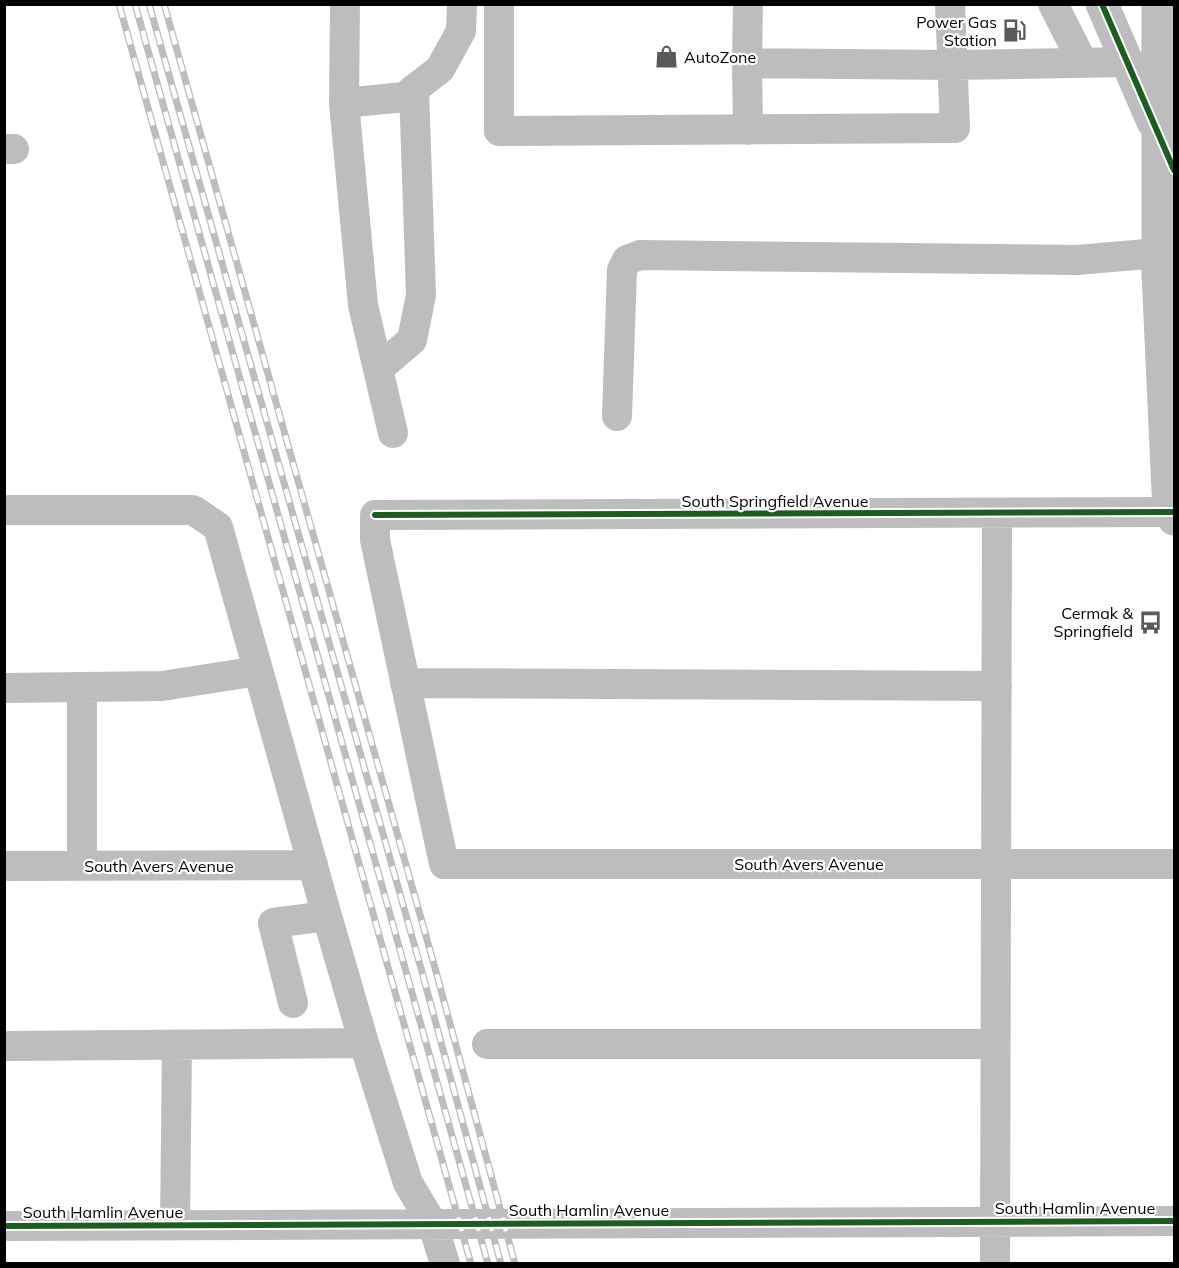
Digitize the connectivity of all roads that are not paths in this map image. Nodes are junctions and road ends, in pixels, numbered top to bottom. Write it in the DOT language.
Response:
graph roads {
  1 [pos="345,4"];
  2 [pos="462,4"];
  3 [pos="499,4"];
  4 [pos="748,4"];
  5 [pos="950,4"];
  6 [pos="1053,4"];
  7 [pos="1102,4"];
  8 [pos="1158,4"];
  9 [pos="747,63"];
  10 [pos="1083,63"];
  11 [pos="1128,63"];
  12 [pos="953,65"];
  13 [pos="414,89"];
  14 [pos="344,103"];
  15 [pos="747,130"];
  16 [pos="1166,138"];
  17 [pos="1174,170"];
  18 [pos="1158,253"];
  19 [pos="378,369"];
  20 [pos="617,416"];
  21 [pos="393,433"];
  22 [pos="4,510"];
  23 [pos="997,514"];
  24 [pos="1173,515"];
  25 [pos="258,671"];
  26 [pos="405,683"];
  27 [pos="997,686"];
  28 [pos="82,687"];
  29 [pos="4,688"];
  30 [pos="996,864"];
  31 [pos="1174,864"];
  32 [pos="313,865"];
  33 [pos="82,866"];
  34 [pos="4,867"];
  35 [pos="327,916"];
  36 [pos="293,1003"];
  37 [pos="364,1043"];
  38 [pos="487,1044"];
  39 [pos="996,1044"];
  40 [pos="177,1045"];
  41 [pos="4,1046"];
  42 [pos="1174,1221"];
  43 [pos="995,1222"];
  44 [pos="433,1225"];
  45 [pos="4,1226"];
  46 [pos="175,1226"];
  47 [pos="445,1263"];
  48 [pos="994,1263"];
  1 -- 14 [label="street"];
  2 -- 13 [label="street"];
  3 -- 15 [label="street"];
  4 -- 9 [label="street"];
  5 -- 12 [label="street"];
  6 -- 10 [label="street"];
  7 -- 11 [label="main road"];
  8 -- 16 [label="main road"];
  9 -- 12 [label="street"];
  9 -- 15 [label="street"];
  10 -- 11 [label="street"];
  10 -- 12 [label="street"];
  11 -- 16 [label="main road"];
  12 -- 15 [label="street"];
  13 -- 14 [label="street"];
  13 -- 19 [label="street"];
  14 -- 19 [label="street"];
  16 -- 17 [label="main road"];
  16 -- 18 [label="main road"];
  18 -- 20 [label="street"];
  18 -- 24 [label="main road"];
  19 -- 21 [label="street"];
  22 -- 25 [label="street"];
  23 -- 24 [label="street, South Springfield Avenue"];
  23 -- 26 [label="street, South Springfield Avenue"];
  23 -- 27 [label="street"];
  25 -- 28 [label="street"];
  25 -- 32 [label="street"];
  26 -- 27 [label="street"];
  26 -- 30 [label="street, South Avers Avenue"];
  27 -- 30 [label="street"];
  28 -- 29 [label="street"];
  28 -- 33 [label="street"];
  30 -- 31 [label="street, South Avers Avenue"];
  30 -- 39 [label="street"];
  32 -- 33 [label="street, South Avers Avenue"];
  32 -- 35 [label="street"];
  33 -- 34 [label="street, South Avers Avenue"];
  35 -- 36 [label="street"];
  35 -- 37 [label="street"];
  37 -- 40 [label="street"];
  37 -- 44 [label="street"];
  38 -- 39 [label="street"];
  39 -- 43 [label="street"];
  40 -- 41 [label="street"];
  40 -- 46 [label="street"];
  42 -- 43 [label="street, South Hamlin Avenue"];
  43 -- 44 [label="street, South Hamlin Avenue"];
  43 -- 48 [label="street"];
  44 -- 46 [label="street, South Hamlin Avenue"];
  44 -- 47 [label="street"];
  45 -- 46 [label="street, South Hamlin Avenue"];
}
